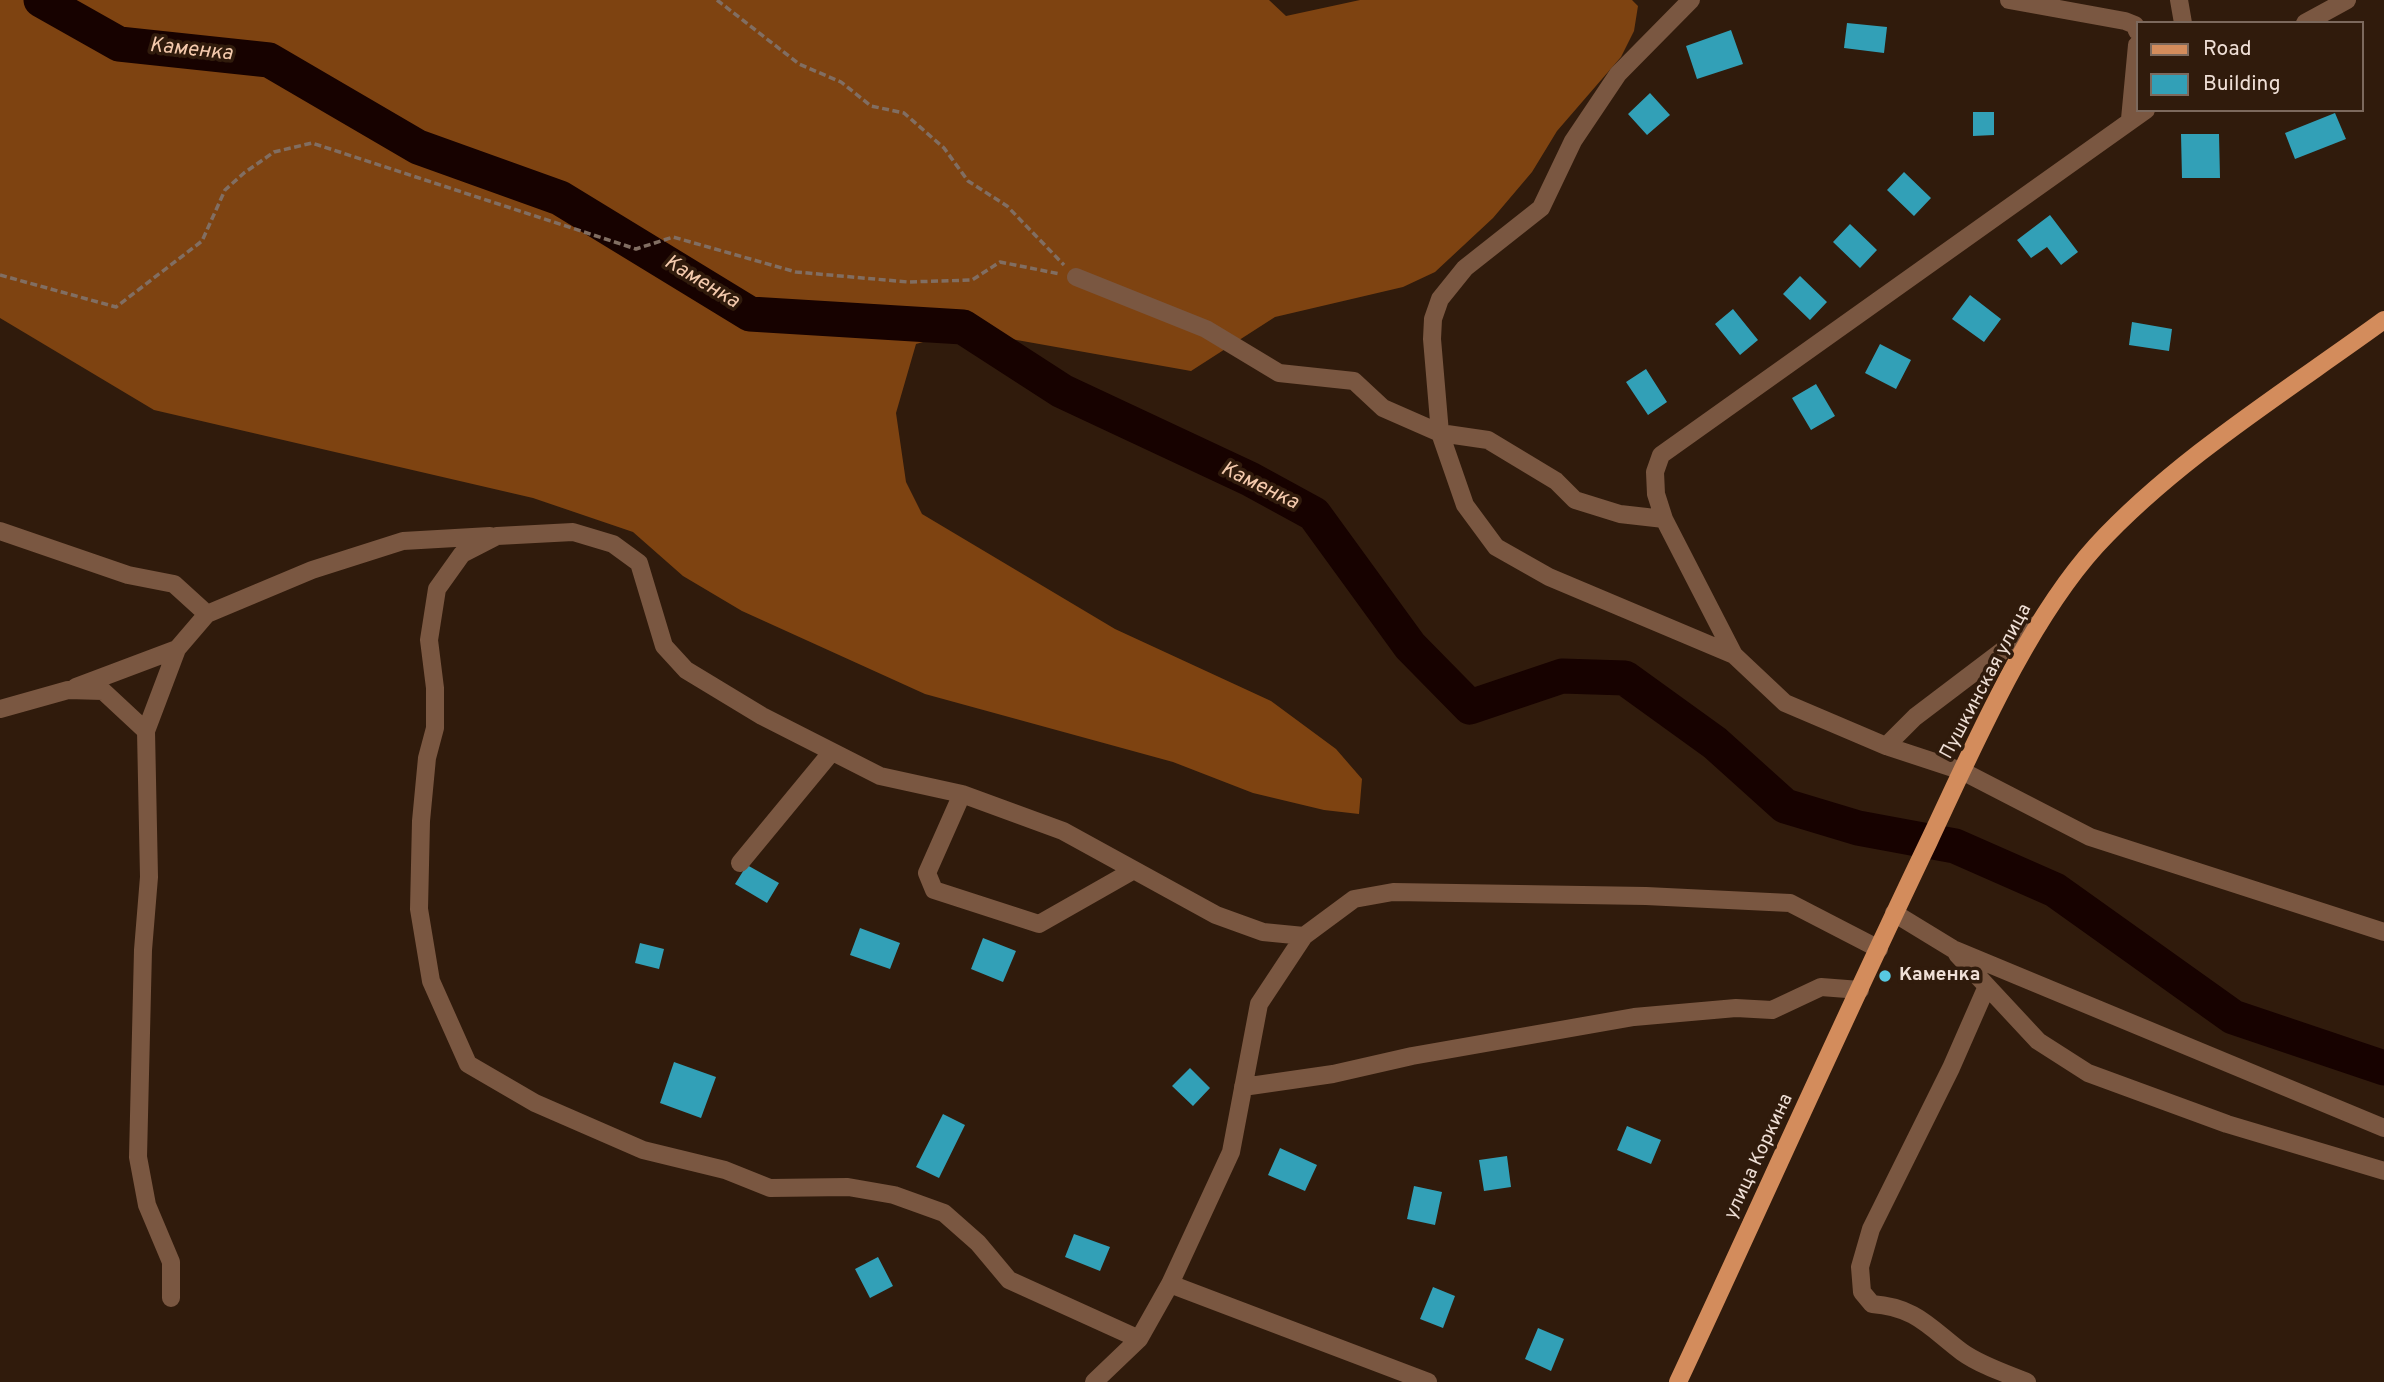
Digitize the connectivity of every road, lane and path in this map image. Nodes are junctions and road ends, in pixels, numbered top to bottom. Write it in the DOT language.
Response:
graph roads {
  1 [pos="717,0"];
  2 [pos="1691,0"];
  3 [pos="2009,0"];
  4 [pos="2179,0"];
  5 [pos="2347,0"];
  6 [pos="2183,21"];
  7 [pos="2309,21"];
  8 [pos="2136,27"];
  9 [pos="2138,115"];
  10 [pos="0,275"];
  11 [pos="1076,277"];
  12 [pos="2384,320"];
  13 [pos="1440,433"];
  14 [pos="1664,519"];
  15 [pos="0,531"];
  16 [pos="497,536"];
  17 [pos="207,614"];
  18 [pos="2039,623"];
  19 [pos="177,649"];
  20 [pos="1734,655"];
  21 [pos="68,690"];
  22 [pos="0,709"];
  23 [pos="146,731"];
  24 [pos="1886,746"];
  25 [pos="830,754"];
  26 [pos="1962,771"];
  27 [pos="962,794"];
  28 [pos="740,863"];
  29 [pos="1134,870"];
  30 [pos="1894,913"];
  31 [pos="2384,932"];
  32 [pos="1304,936"];
  33 [pos="1879,949"];
  34 [pos="1953,949"];
  35 [pos="1987,986"];
  36 [pos="1860,990"];
  37 [pos="1243,1087"];
  38 [pos="2384,1128"];
  39 [pos="2384,1171"];
  40 [pos="1170,1284"];
  41 [pos="171,1298"];
  42 [pos="1139,1339"];
  43 [pos="1094,1382"];
  44 [pos="1428,1382"];
  45 [pos="1678,1382"];
  46 [pos="2027,1382"];
  1 -- 11 [label="path"];
  2 -- 13 [label="street"];
  3 -- 8 [label="street"];
  4 -- 6 [label="street"];
  5 -- 7 [label="street"];
  9 -- 14 [label="street"];
  10 -- 11 [label="path"];
  11 -- 13 [label="street"];
  12 -- 18 [label="main road, Пушкинская улица"];
  13 -- 14 [label="street"];
  13 -- 20 [label="street"];
  14 -- 20 [label="street"];
  15 -- 17 [label="street"];
  16 -- 17 [label="street"];
  16 -- 25 [label="street"];
  16 -- 42 [label="street"];
  17 -- 19 [label="street"];
  18 -- 24 [label="street"];
  18 -- 26 [label="main road, Пушкинская улица"];
  19 -- 21 [label="street"];
  19 -- 23 [label="street"];
  20 -- 24 [label="street"];
  21 -- 22 [label="street"];
  21 -- 23 [label="street"];
  23 -- 41 [label="street"];
  24 -- 26 [label="street"];
  25 -- 27 [label="street"];
  25 -- 28 [label="street"];
  26 -- 30 [label="main road, Пушкинская улица"];
  26 -- 31 [label="street"];
  27 -- 29 [label="street"];
  27 -- 29 [label="street"];
  29 -- 32 [label="street"];
  30 -- 33 [label="main road, Пушкинская улица"];
  30 -- 34 [label="street"];
  32 -- 33 [label="street"];
  32 -- 37 [label="street"];
  33 -- 36 [label="main road, улица Коркина"];
  34 -- 35 [label="street"];
  34 -- 38 [label="street"];
  35 -- 39 [label="street"];
  35 -- 46 [label="street"];
  36 -- 37 [label="street"];
  36 -- 45 [label="main road, улица Коркина"];
  37 -- 40 [label="street"];
  40 -- 42 [label="street"];
  40 -- 44 [label="street"];
  42 -- 43 [label="street"];
}
